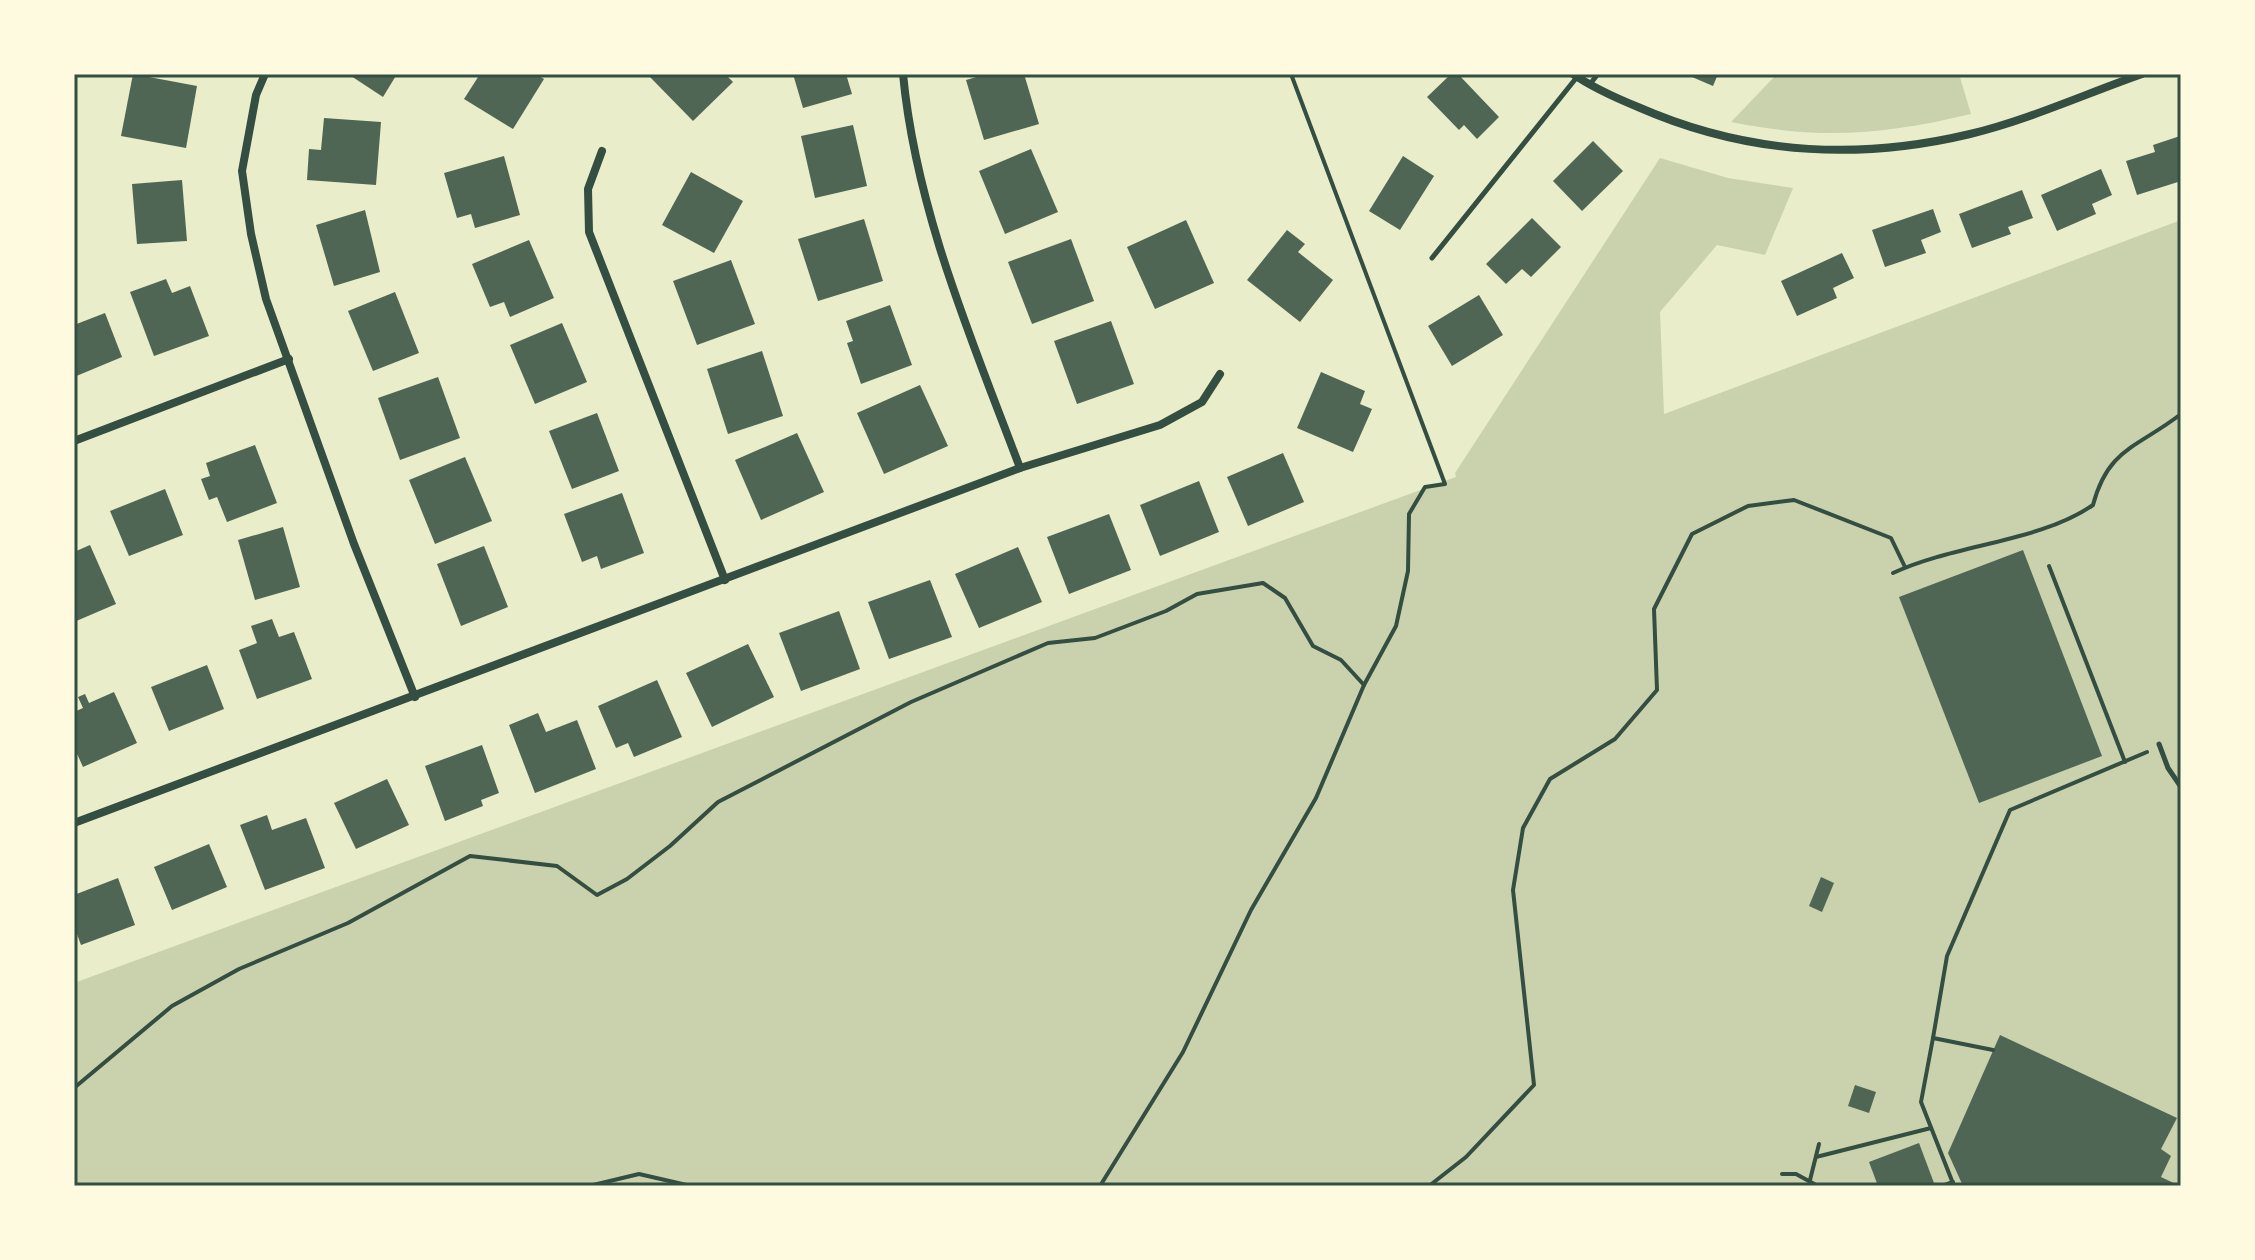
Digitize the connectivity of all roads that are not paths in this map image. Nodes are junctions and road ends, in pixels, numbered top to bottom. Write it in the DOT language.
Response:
graph roads {
  1 [pos="265,74"];
  2 [pos="903,74"];
  3 [pos="1598,74"];
  4 [pos="2142,74"];
  5 [pos="1575,76"];
  6 [pos="1590,84"];
  7 [pos="602,151"];
  8 [pos="1432,258"];
  9 [pos="289,359"];
  10 [pos="1220,374"];
  11 [pos="74,441"];
  12 [pos="1020,468"];
  13 [pos="725,580"];
  14 [pos="415,697"];
  15 [pos="2159,744"];
  16 [pos="2181,787"];
  17 [pos="74,823"];
  1 -- 9 [label="street"];
  2 -- 12 [label="street"];
  3 -- 6 [label="lane"];
  4 -- 6 [label="street"];
  5 -- 6 [label="street"];
  5 -- 8 [label="lane"];
  7 -- 13 [label="street"];
  9 -- 11 [label="street"];
  9 -- 14 [label="street"];
  10 -- 12 [label="street"];
  12 -- 13 [label="street"];
  13 -- 14 [label="street"];
  14 -- 17 [label="street"];
  15 -- 16 [label="lane"];
}
